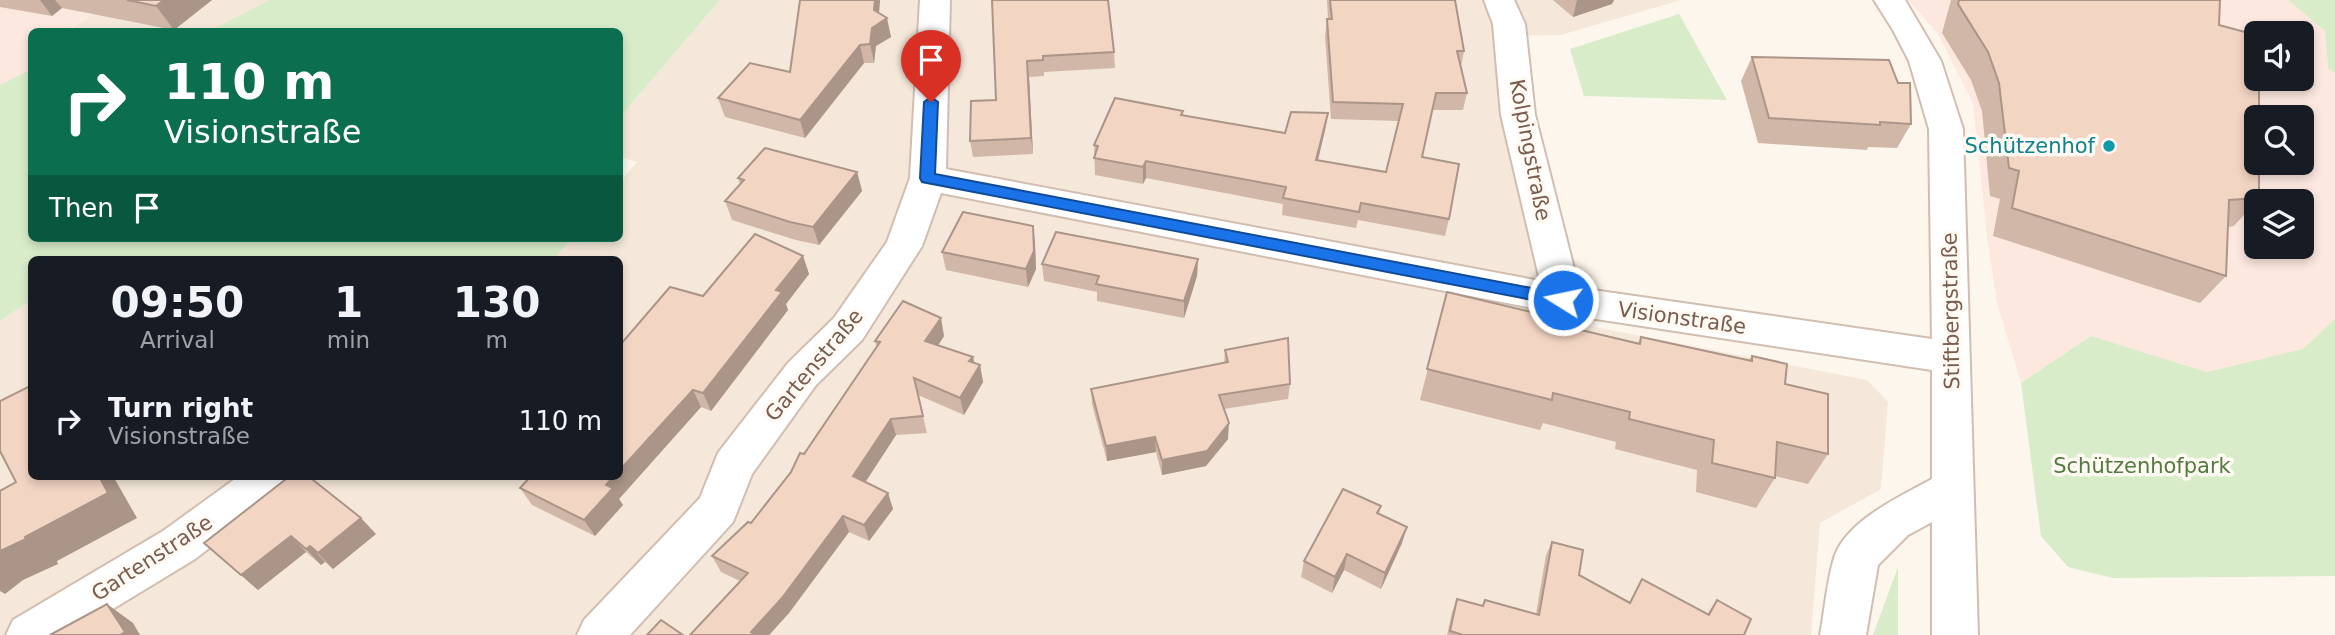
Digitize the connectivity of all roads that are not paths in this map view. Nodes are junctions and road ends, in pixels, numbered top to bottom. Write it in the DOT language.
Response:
graph roads {
  1 [pos="935,0"];
  2 [pos="1499,0"];
  3 [pos="1889,0"];
  4 [pos="928,178"];
  5 [pos="1563,300"];
  6 [pos="1952,356"];
  7 [pos="266,480"];
  8 [pos="1954,488"];
  9 [pos="29,635"];
  10 [pos="600,635"];
  11 [pos="1843,635"];
  12 [pos="1955,635"];
  1 -- 4 [label="street"];
  2 -- 5 [label="street, Kolpingstraße"];
  3 -- 6 [label="street, Stiftbergstraße"];
  4 -- 5 [label="street, Visionstraße"];
  4 -- 10 [label="street, Gartenstraße"];
  5 -- 6 [label="street, Visionstraße"];
  6 -- 8 [label="street, Stiftbergstraße"];
  7 -- 9 [label="street, Gartenstraße"];
  8 -- 11 [label="street"];
  8 -- 12 [label="street, Stiftbergstraße"];
}
